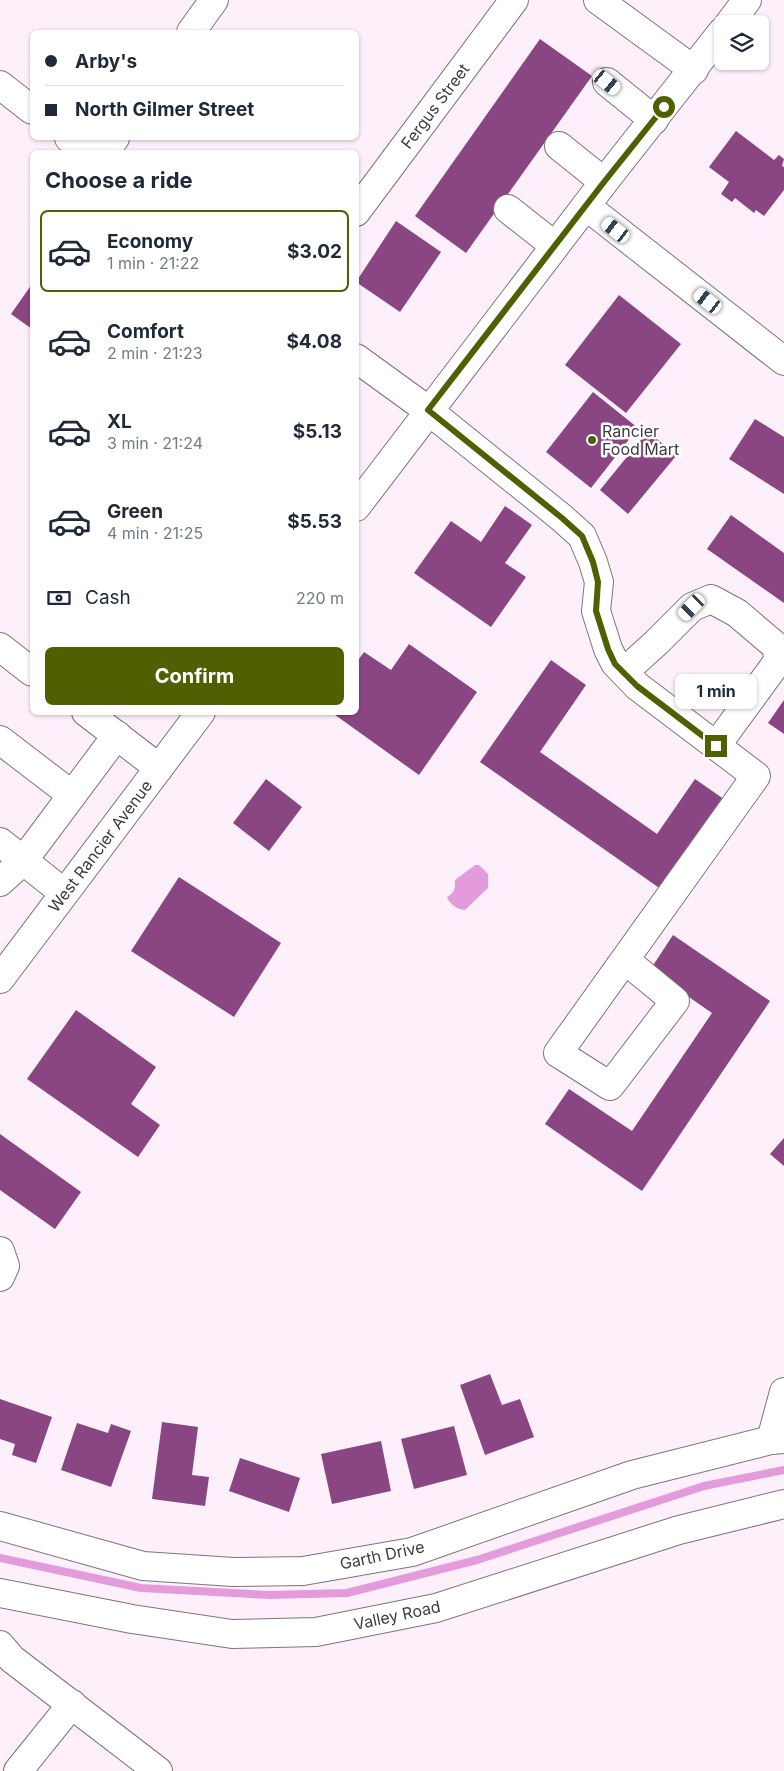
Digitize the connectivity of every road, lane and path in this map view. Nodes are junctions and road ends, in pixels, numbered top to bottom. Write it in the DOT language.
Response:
graph roads {
  1 [pos="214,0"];
  2 [pos="514,0"];
  3 [pos="598,0"];
  4 [pos="747,0"];
  5 [pos="736,15"];
  6 [pos="192,30"];
  7 [pos="714,43"];
  8 [pos="694,70"];
  9 [pos="607,82"];
  10 [pos="0,85"];
  11 [pos="30,108"];
  12 [pos="654,120"];
  13 [pos="72,140"];
  14 [pos="113,140"];
  15 [pos="559,146"];
  16 [pos="85,150"];
  17 [pos="106,150"];
  18 [pos="604,182"];
  19 [pos="586,206"];
  20 [pos="359,208"];
  21 [pos="508,209"];
  22 [pos="555,246"];
  23 [pos="784,361"];
  24 [pos="359,365"];
  25 [pos="428,410"];
  26 [pos="359,503"];
  27 [pos="0,647"];
  28 [pos="30,670"];
  29 [pos="624,672"];
  30 [pos="90,715"];
  31 [pos="199,715"];
  32 [pos="116,735"];
  33 [pos="0,740"];
  34 [pos="716,746"];
  35 [pos="159,768"];
  36 [pos="72,795"];
  37 [pos="0,842"];
  38 [pos="23,861"];
  39 [pos="0,882"];
  40 [pos="64,893"];
  41 [pos="625,960"];
  42 [pos="0,979"];
  43 [pos="0,1251"];
  44 [pos="0,1276"];
  45 [pos="784,1392"];
  46 [pos="778,1440"];
  47 [pos="784,1504"];
  48 [pos="0,1526"];
  49 [pos="0,1593"];
  50 [pos="0,1645"];
  51 [pos="72,1704"];
  52 [pos="18,1771"];
  53 [pos="158,1771"];
  1 -- 6 [label="street"];
  2 -- 20 [label="street, Fergus Street"];
  3 -- 8 [label="street"];
  4 -- 5 [label="street"];
  7 -- 8 [label="street"];
  8 -- 12 [label="street"];
  9 -- 12 [label="street"];
  10 -- 11 [label="street"];
  12 -- 18 [label="street"];
  13 -- 16 [label="street"];
  14 -- 17 [label="street"];
  15 -- 18 [label="street"];
  18 -- 19 [label="street"];
  19 -- 22 [label="street"];
  19 -- 23 [label="street"];
  21 -- 22 [label="street"];
  22 -- 25 [label="street"];
  24 -- 25 [label="street"];
  25 -- 26 [label="street"];
  25 -- 29 [label="street"];
  27 -- 28 [label="street"];
  29 -- 34 [label="street"];
  29 -- 34 [label="street"];
  30 -- 32 [label="street"];
  31 -- 35 [label="street, West Rancier Avenue"];
  32 -- 35 [label="street"];
  32 -- 36 [label="street"];
  33 -- 36 [label="street"];
  34 -- 41 [label="street"];
  35 -- 40 [label="street, West Rancier Avenue"];
  36 -- 38 [label="street"];
  37 -- 38 [label="street"];
  38 -- 39 [label="street"];
  38 -- 40 [label="street"];
  40 -- 42 [label="street, West Rancier Avenue"];
  41 -- 41 [label="street"];
  43 -- 44 [label="street"];
  45 -- 46 [label="street"];
  46 -- 48 [label="street, Garth Drive"];
  47 -- 49 [label="street, Valley Road"];
  50 -- 51 [label="street"];
  51 -- 52 [label="street"];
  51 -- 53 [label="street"];
}
